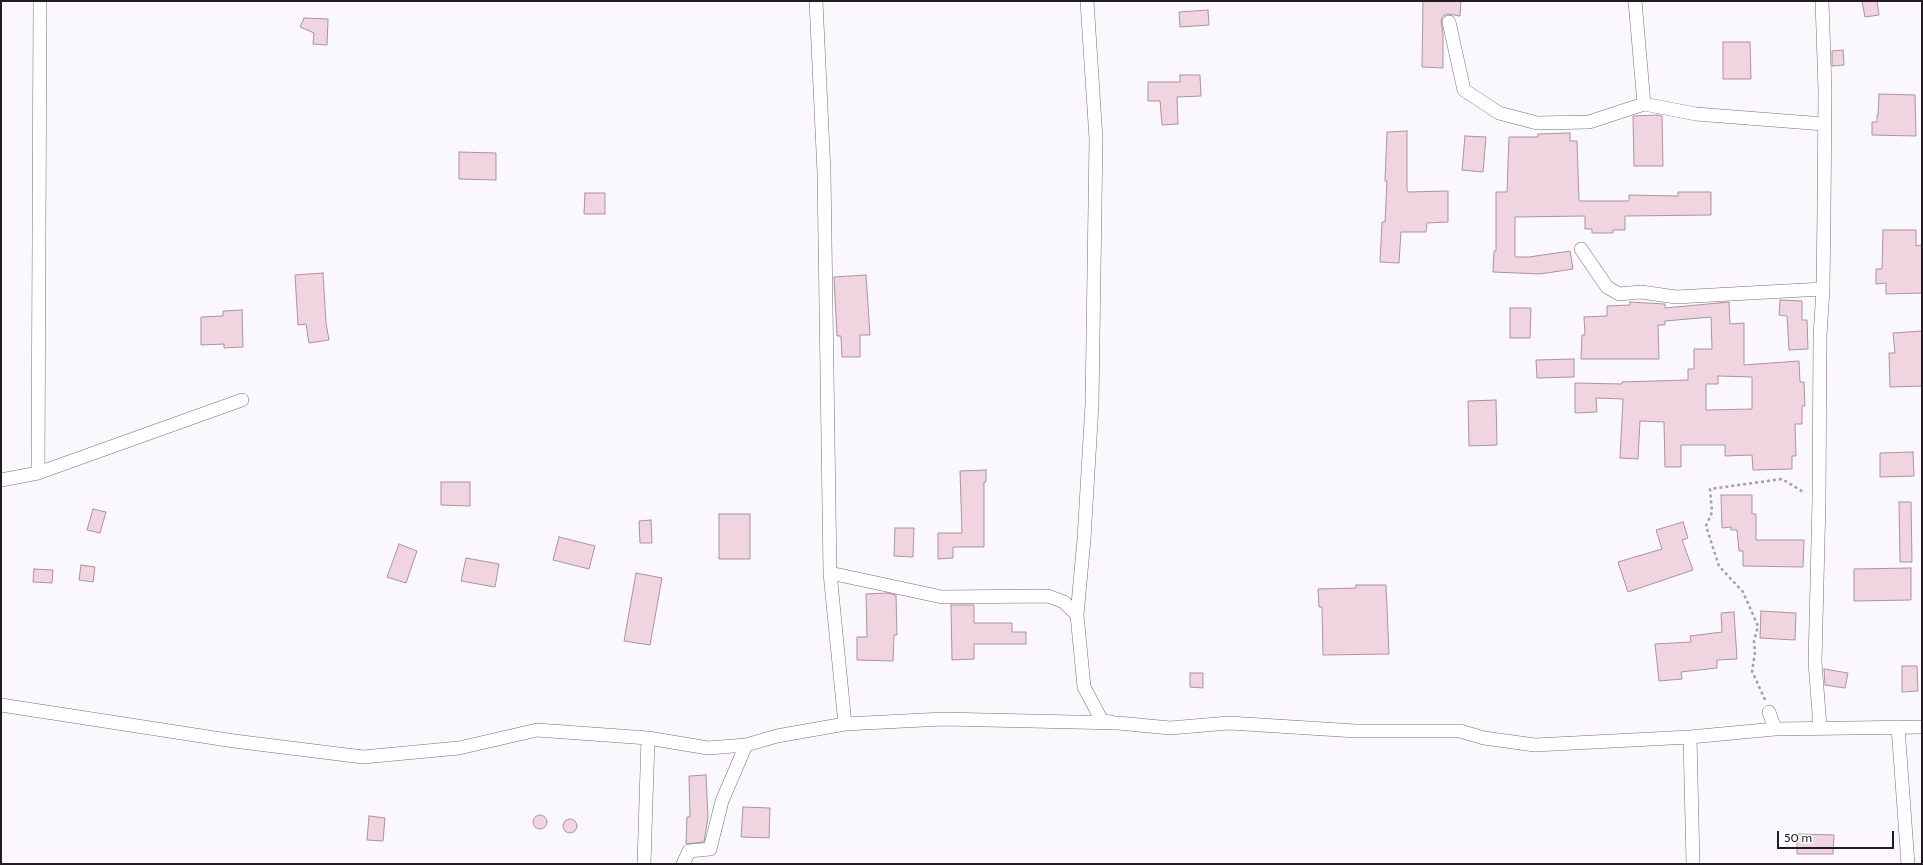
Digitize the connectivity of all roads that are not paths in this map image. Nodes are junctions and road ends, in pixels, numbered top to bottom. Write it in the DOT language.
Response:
graph roads {
  1 [pos="40,1"];
  2 [pos="816,1"];
  3 [pos="1087,1"];
  4 [pos="1635,1"];
  5 [pos="1822,1"];
  6 [pos="1450,22"];
  7 [pos="1644,104"];
  8 [pos="1824,124"];
  9 [pos="1581,249"];
  10 [pos="1823,289"];
  11 [pos="242,400"];
  12 [pos="38,473"];
  13 [pos="1,480"];
  14 [pos="830,573"];
  15 [pos="1077,615"];
  16 [pos="1,705"];
  17 [pos="1769,712"];
  18 [pos="1118,723"];
  19 [pos="845,724"];
  20 [pos="1820,727"];
  21 [pos="1898,727"];
  22 [pos="1922,727"];
  23 [pos="1775,729"];
  24 [pos="1690,737"];
  25 [pos="648,738"];
  26 [pos="746,745"];
  27 [pos="644,864"];
  28 [pos="683,864"];
  29 [pos="1692,864"];
  30 [pos="1908,864"];
  1 -- 12 [label="street"];
  2 -- 14 [label="street"];
  3 -- 15 [label="street"];
  4 -- 7 [label="street"];
  5 -- 8 [label="street"];
  6 -- 7 [label="street"];
  7 -- 8 [label="street"];
  8 -- 10 [label="street"];
  9 -- 10 [label="street"];
  10 -- 20 [label="street"];
  11 -- 12 [label="street"];
  12 -- 13 [label="street"];
  14 -- 15 [label="street"];
  14 -- 19 [label="street"];
  15 -- 18 [label="street"];
  16 -- 25 [label="street"];
  17 -- 23 [label="street"];
  18 -- 19 [label="street"];
  18 -- 24 [label="street"];
  19 -- 26 [label="street"];
  20 -- 21 [label="street"];
  20 -- 23 [label="street"];
  21 -- 22 [label="street"];
  21 -- 30 [label="street"];
  23 -- 24 [label="street"];
  24 -- 29 [label="street"];
  25 -- 26 [label="street"];
  25 -- 27 [label="street"];
  26 -- 28 [label="street"];
}
